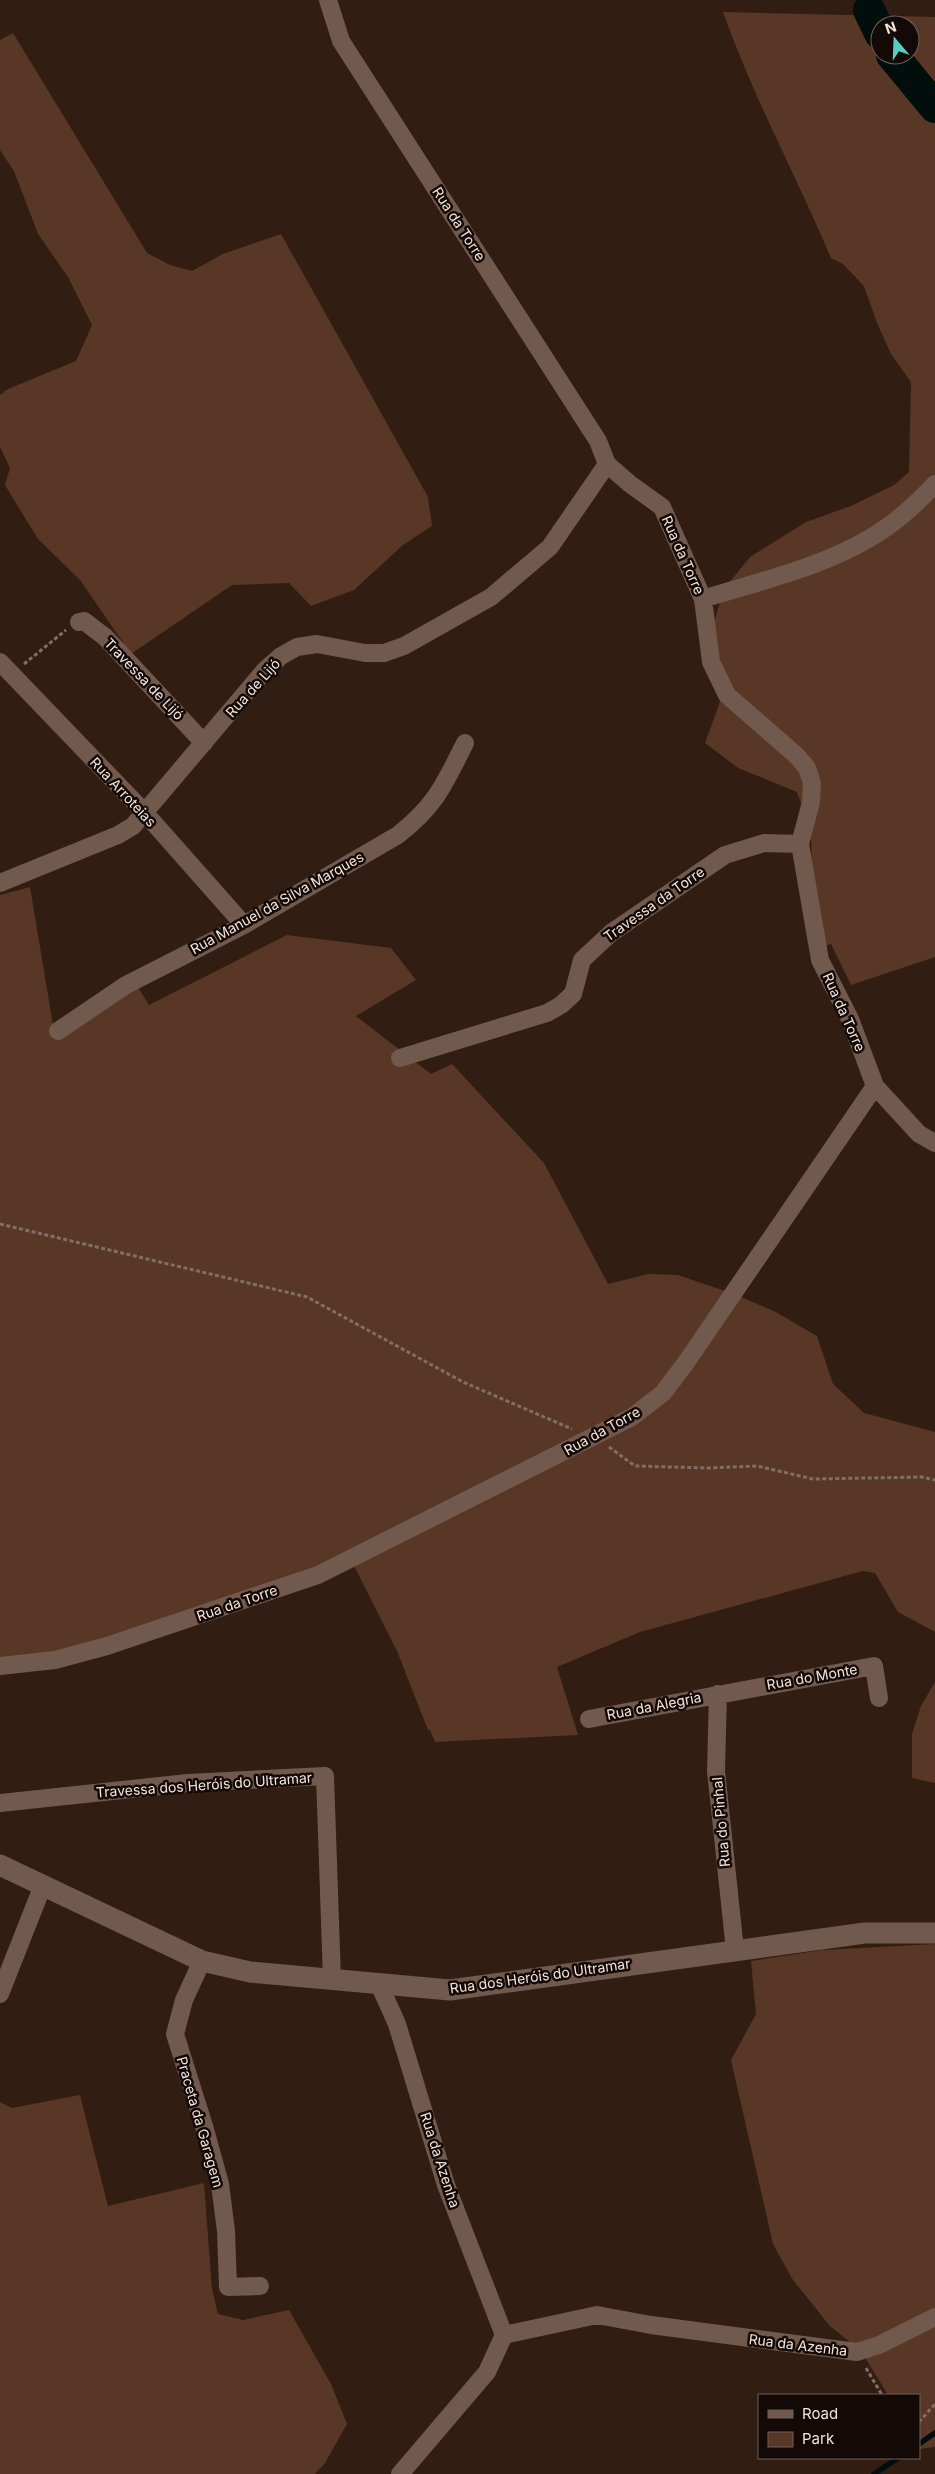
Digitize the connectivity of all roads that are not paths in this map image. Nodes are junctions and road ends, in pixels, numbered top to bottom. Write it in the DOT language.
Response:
graph roads {
  1 [pos="328,0"];
  2 [pos="607,464"];
  3 [pos="935,484"];
  4 [pos="702,599"];
  5 [pos="79,622"];
  6 [pos="6,668"];
  7 [pos="204,743"];
  8 [pos="465,743"];
  9 [pos="145,813"];
  10 [pos="800,844"];
  11 [pos="0,884"];
  12 [pos="244,925"];
  13 [pos="58,1031"];
  14 [pos="400,1058"];
  15 [pos="875,1086"];
  16 [pos="935,1144"];
  17 [pos="0,1666"];
  18 [pos="718,1694"];
  19 [pos="879,1698"];
  20 [pos="589,1719"];
  21 [pos="0,1803"];
  22 [pos="0,1865"];
  23 [pos="43,1885"];
  24 [pos="935,1932"];
  25 [pos="735,1950"];
  26 [pos="202,1960"];
  27 [pos="332,1979"];
  28 [pos="379,1984"];
  29 [pos="0,1994"];
  30 [pos="260,2286"];
  31 [pos="935,2317"];
  32 [pos="504,2335"];
  33 [pos="400,2474"];
  1 -- 2 [label="street, Rua da Torre"];
  2 -- 4 [label="street, Rua da Torre"];
  2 -- 7 [label="street, Rua de Lijó"];
  3 -- 4 [label="street"];
  4 -- 10 [label="street, Rua da Torre"];
  5 -- 7 [label="street, Travessa de Lijó"];
  6 -- 9 [label="street, Rua Arroteias"];
  7 -- 9 [label="street, Rua de Lijó"];
  8 -- 12 [label="street, Rua Manuel da Silva Marques"];
  9 -- 11 [label="street, Rua de Lijó"];
  9 -- 12 [label="street, Rua Arroteias"];
  10 -- 14 [label="street, Travessa da Torre"];
  10 -- 15 [label="street, Rua da Torre"];
  12 -- 13 [label="street, Rua Manuel da Silva Marques"];
  15 -- 16 [label="street"];
  15 -- 17 [label="street, Rua da Torre"];
  18 -- 19 [label="street, Rua do Monte"];
  18 -- 20 [label="street, Rua da Alegria"];
  18 -- 25 [label="street, Rua do Pinhal"];
  21 -- 27 [label="street, Travessa dos Heróis do Ultramar"];
  22 -- 23 [label="street, Rua dos Heróis do Ultramar"];
  23 -- 26 [label="street, Rua dos Heróis do Ultramar"];
  23 -- 29 [label="street"];
  24 -- 25 [label="street, Rua dos Heróis do Ultramar"];
  25 -- 28 [label="street, Rua dos Heróis do Ultramar"];
  26 -- 27 [label="street, Rua dos Heróis do Ultramar"];
  26 -- 30 [label="street, Praceta da Garagem"];
  27 -- 28 [label="street, Rua dos Heróis do Ultramar"];
  28 -- 32 [label="street, Rua da Azenha"];
  31 -- 32 [label="street, Rua da Azenha"];
  32 -- 33 [label="street"];
}
